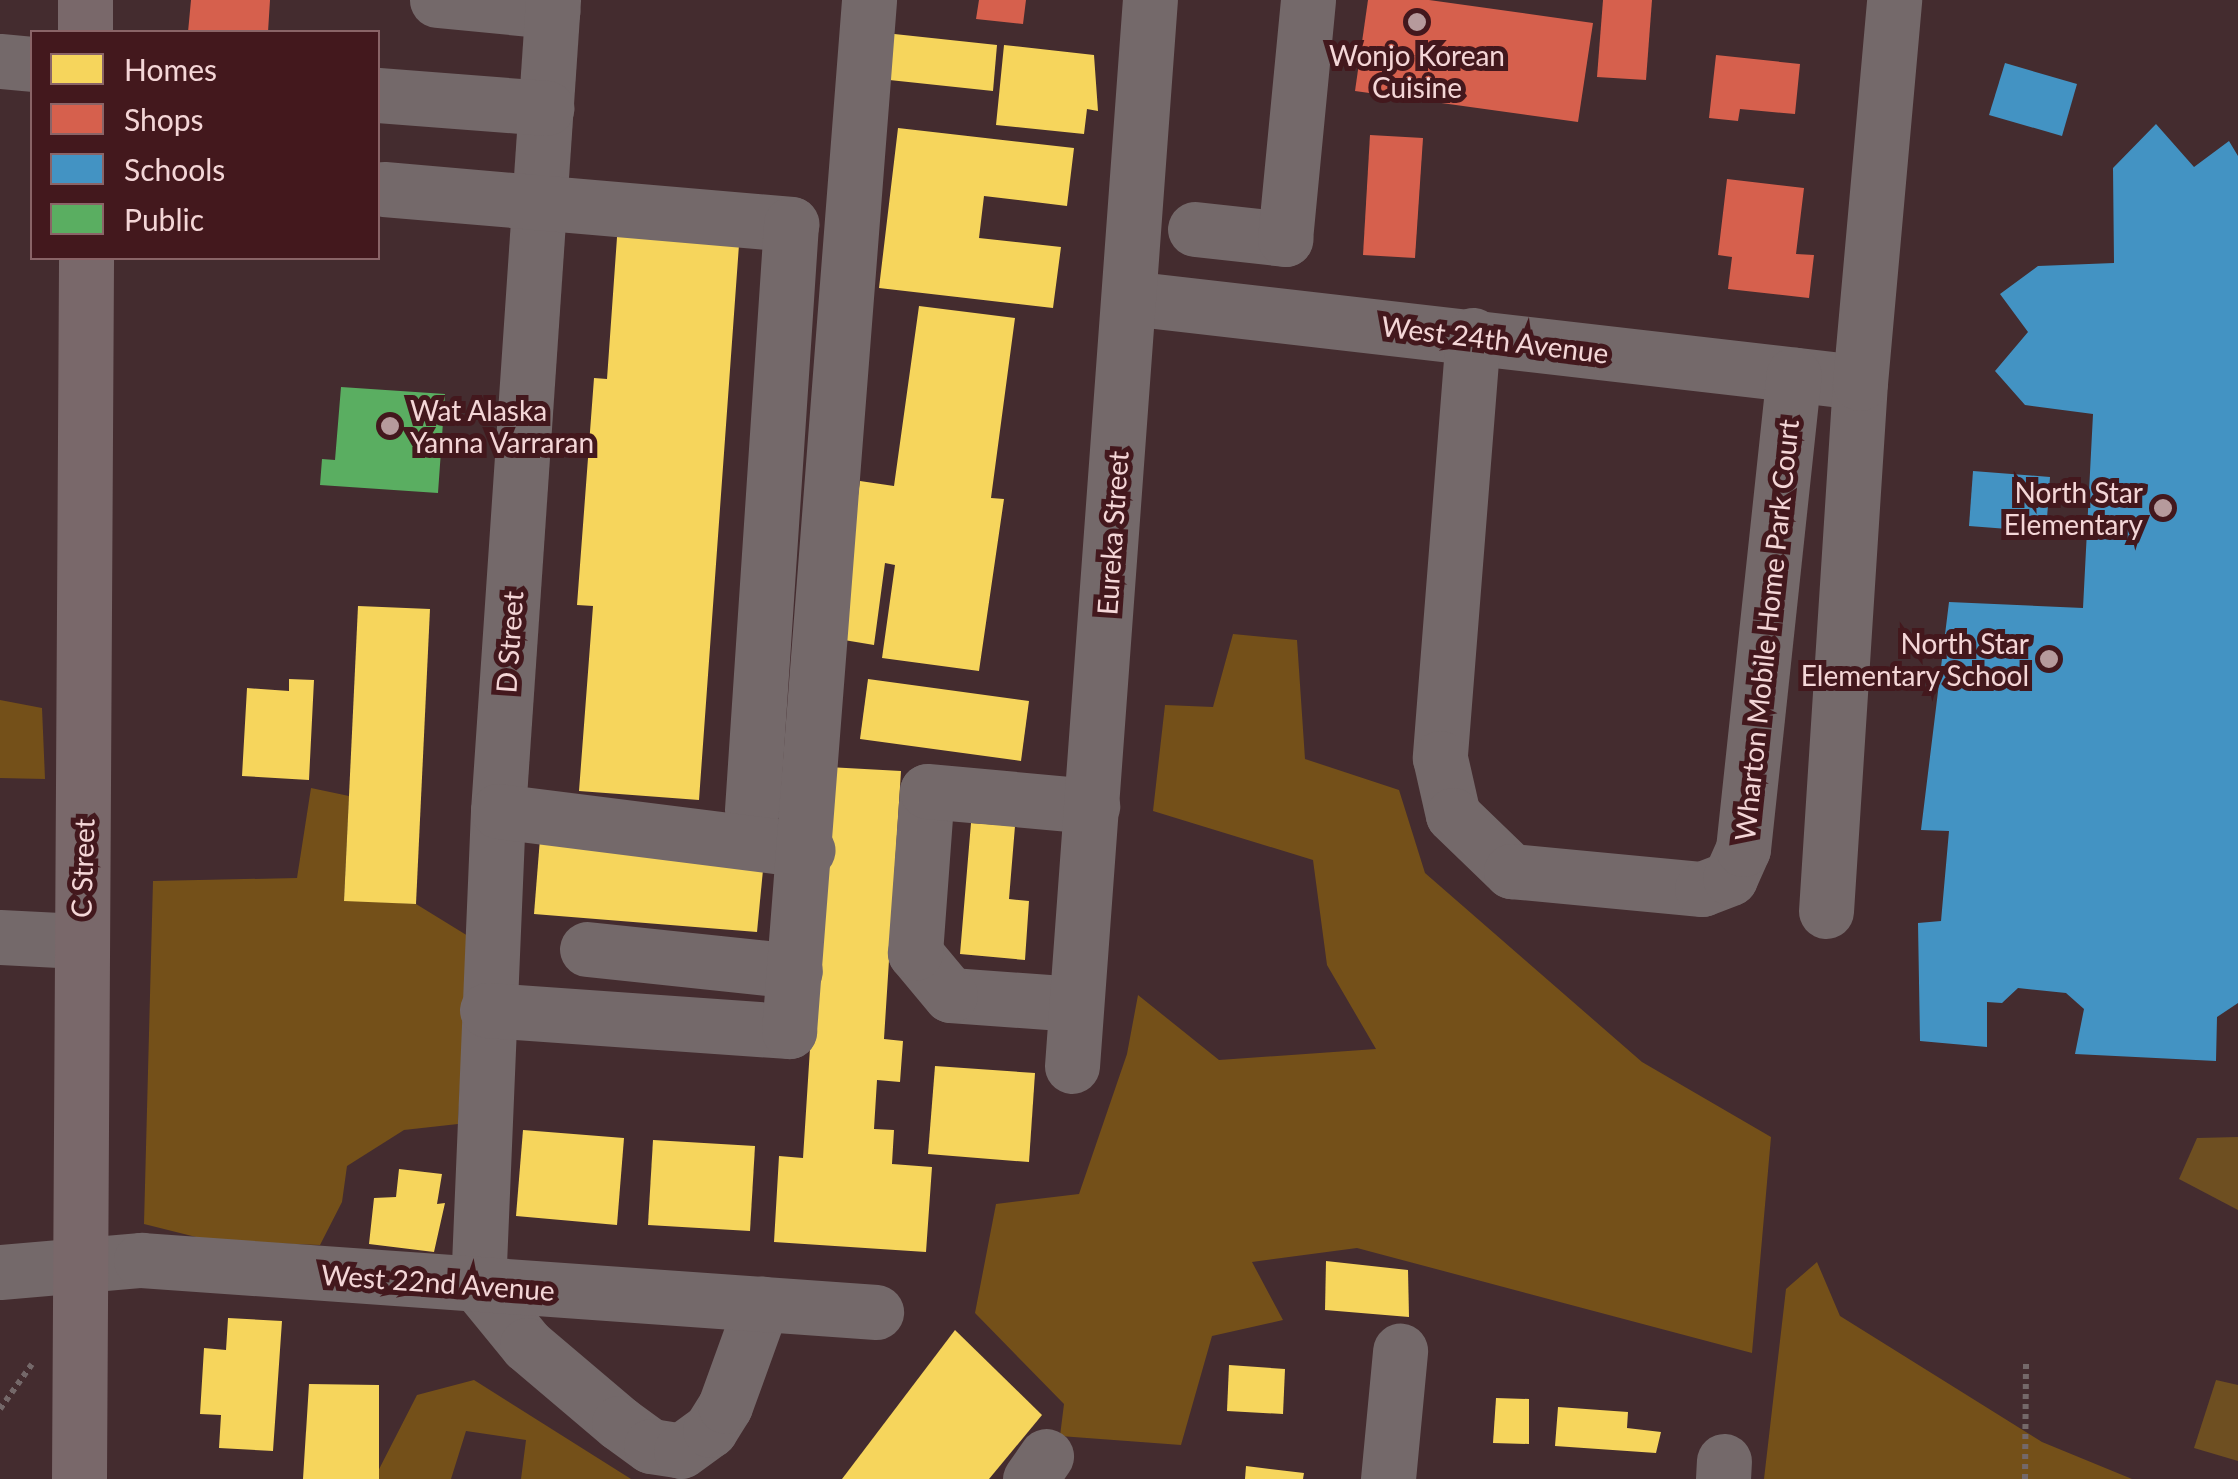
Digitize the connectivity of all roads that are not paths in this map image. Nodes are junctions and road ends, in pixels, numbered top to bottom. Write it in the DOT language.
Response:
graph roads {
  1 [pos="85,0"];
  2 [pos="437,0"];
  3 [pos="869,0"];
  4 [pos="1150,0"];
  5 [pos="1308,0"];
  6 [pos="1894,0"];
  7 [pos="552,5"];
  8 [pos="86,30"];
  9 [pos="0,61"];
  10 [pos="30,64"];
  11 [pos="380,95"];
  12 [pos="546,108"];
  13 [pos="384,189"];
  14 [pos="539,204"];
  15 [pos="1195,229"];
  16 [pos="86,260"];
  17 [pos="1129,298"];
  18 [pos="1473,335"];
  19 [pos="1794,375"];
  20 [pos="1860,383"];
  21 [pos="1092,806"];
  22 [pos="752,810"];
  23 [pos="498,811"];
  24 [pos="808,850"];
  25 [pos="1826,912"];
  26 [pos="0,937"];
  27 [pos="79,941"];
  28 [pos="587,949"];
  29 [pos="795,971"];
  30 [pos="1076,1004"];
  31 [pos="487,1010"];
  32 [pos="1072,1066"];
  33 [pos="78,1270"];
  34 [pos="0,1272"];
  35 [pos="478,1285"];
  36 [pos="762,1304"];
  37 [pos="876,1312"];
  38 [pos="1400,1350"];
  39 [pos="78,1479"];
  40 [pos="1388,1479"];
  1 -- 8 [label="main road"];
  2 -- 7 [label="street"];
  3 -- 24 [label="street"];
  4 -- 17 [label="street, Eureka Street"];
  5 -- 15 [label="street"];
  6 -- 20 [label="street"];
  7 -- 12 [label="street, D Street"];
  9 -- 10 [label="street"];
  11 -- 12 [label="street"];
  12 -- 14 [label="street, D Street"];
  13 -- 14 [label="street"];
  14 -- 22 [label="street"];
  14 -- 23 [label="street, D Street"];
  16 -- 27 [label="main road, C Street"];
  17 -- 18 [label="street, West 24th Avenue"];
  17 -- 21 [label="street, Eureka Street"];
  18 -- 19 [label="street, West 24th Avenue"];
  18 -- 19 [label="street, Wharton Mobile Home Park Court"];
  19 -- 20 [label="street, West 24th Avenue"];
  20 -- 25 [label="street"];
  21 -- 30 [label="street, Eureka Street"];
  21 -- 30 [label="street"];
  23 -- 24 [label="street"];
  23 -- 31 [label="street, D Street"];
  24 -- 29 [label="street"];
  26 -- 27 [label="street"];
  27 -- 33 [label="main road, C Street"];
  28 -- 29 [label="street"];
  29 -- 31 [label="street"];
  30 -- 32 [label="street, Eureka Street"];
  31 -- 35 [label="street, D Street"];
  33 -- 34 [label="street, West 22nd Avenue"];
  33 -- 35 [label="street, West 22nd Avenue"];
  33 -- 39 [label="main road, C Street"];
  35 -- 36 [label="street, West 22nd Avenue"];
  35 -- 36 [label="street"];
  36 -- 37 [label="street, West 22nd Avenue"];
  38 -- 40 [label="street"];
}
